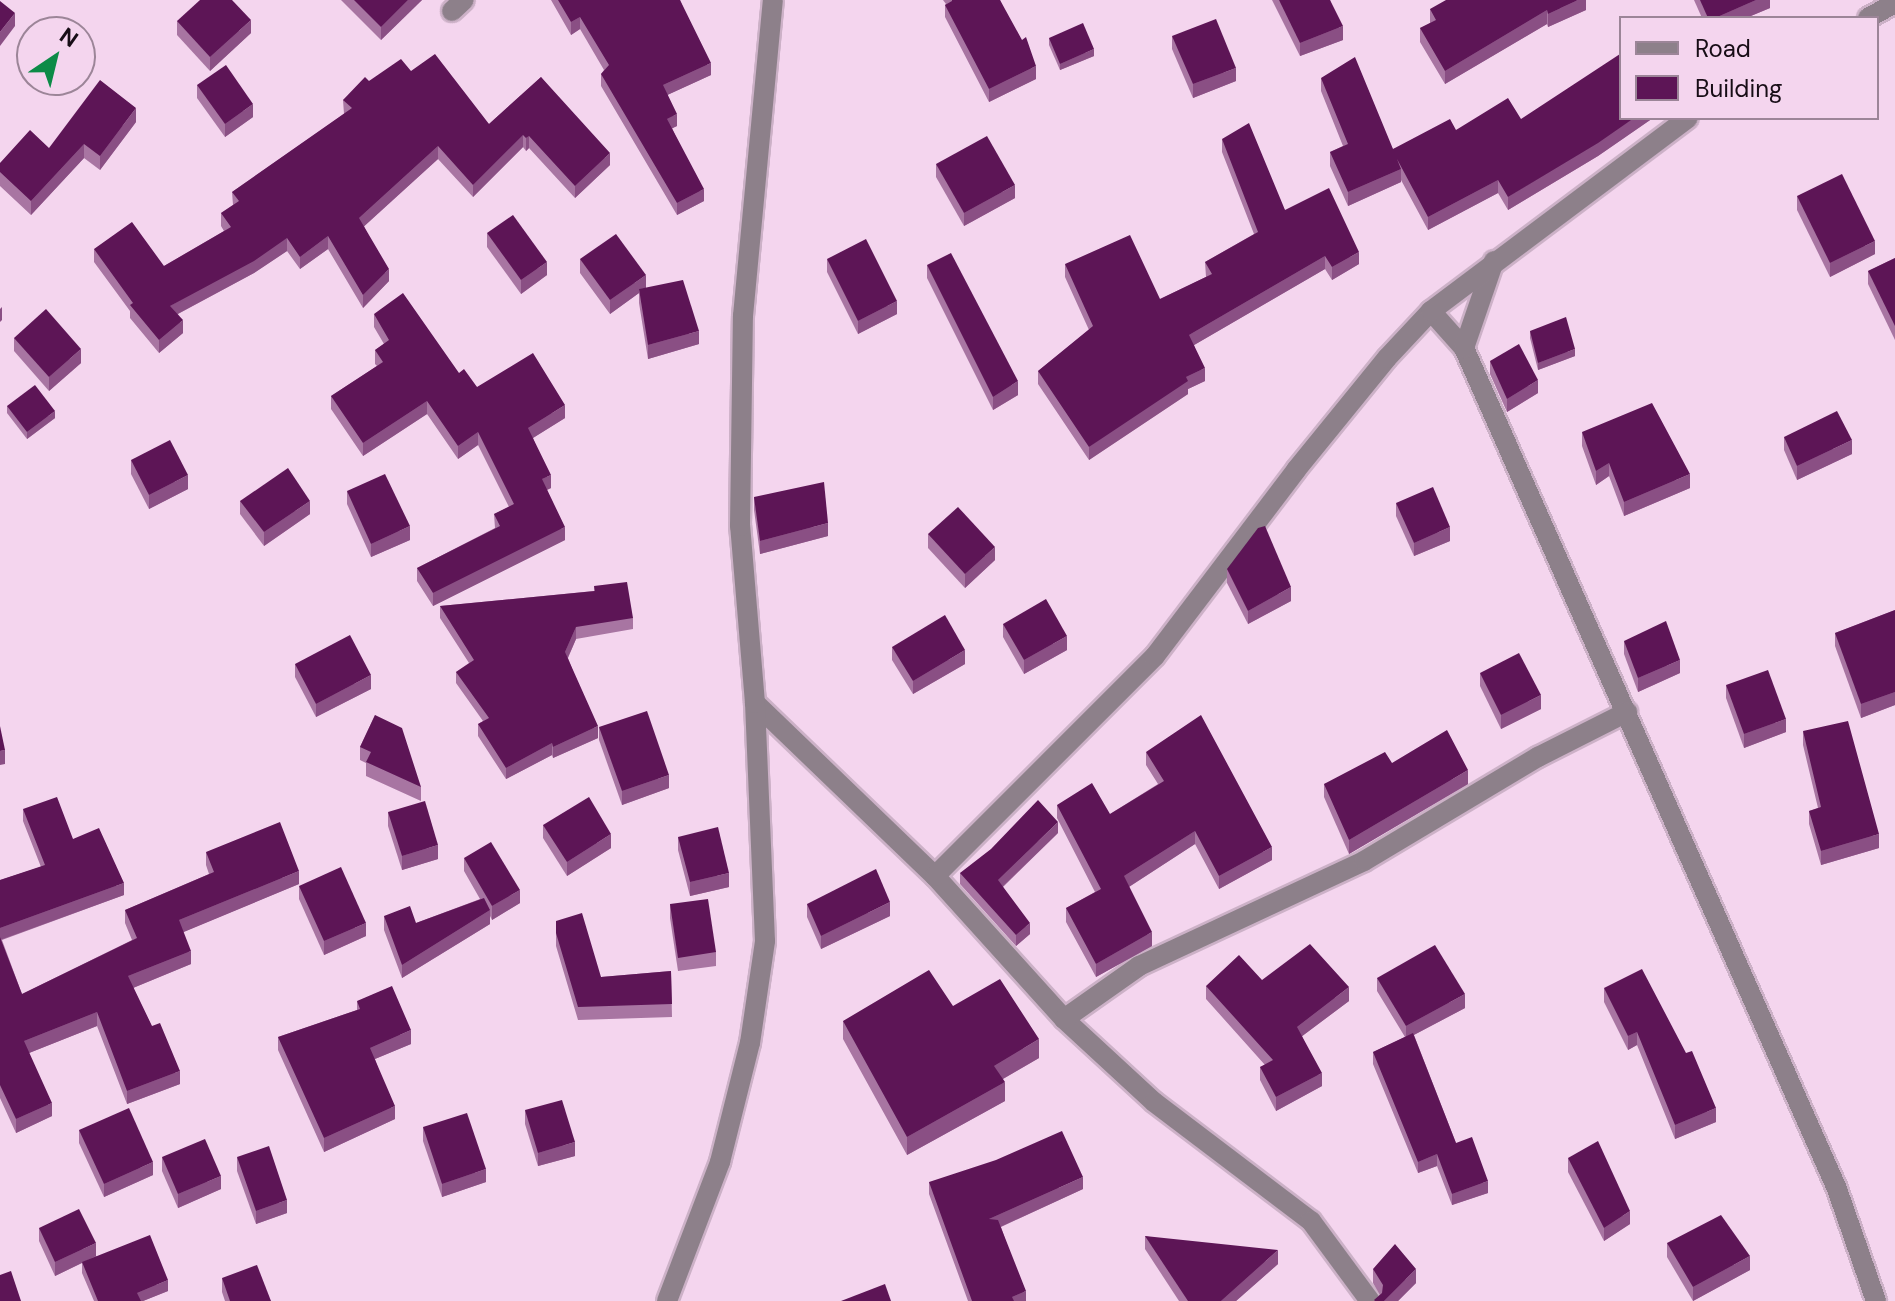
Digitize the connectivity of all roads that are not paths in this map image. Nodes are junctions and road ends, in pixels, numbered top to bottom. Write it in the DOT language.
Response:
graph roads {
  1 [pos="773,0"];
  2 [pos="1895,3"];
  3 [pos="1872,16"];
  4 [pos="1685,120"];
  5 [pos="1494,261"];
  6 [pos="1431,311"];
  7 [pos="1464,348"];
  8 [pos="755,703"];
  9 [pos="1627,712"];
  10 [pos="935,876"];
  11 [pos="1064,1019"];
  12 [pos="667,1301"];
  13 [pos="1370,1301"];
  14 [pos="1876,1301"];
  1 -- 8 [label="street"];
  2 -- 3 [label="street"];
  4 -- 5 [label="street"];
  5 -- 6 [label="street"];
  5 -- 7 [label="street"];
  6 -- 7 [label="street"];
  6 -- 10 [label="street"];
  7 -- 9 [label="street"];
  8 -- 10 [label="street"];
  8 -- 12 [label="street"];
  9 -- 11 [label="street"];
  9 -- 14 [label="street"];
  10 -- 11 [label="street"];
  11 -- 13 [label="street"];
}
